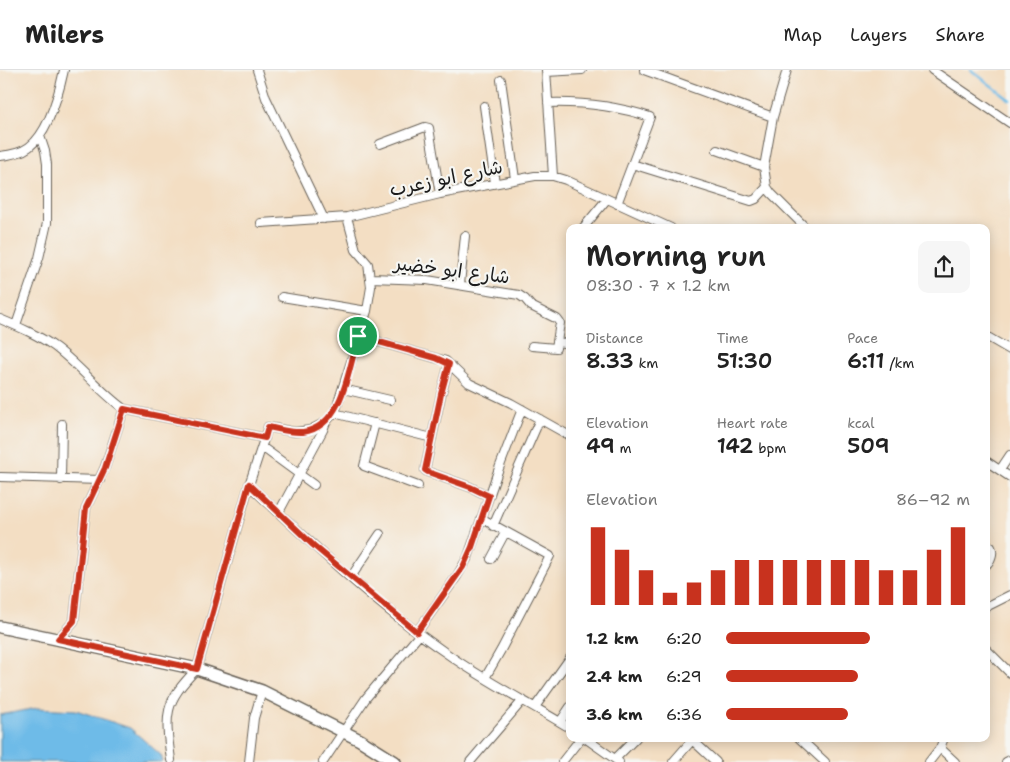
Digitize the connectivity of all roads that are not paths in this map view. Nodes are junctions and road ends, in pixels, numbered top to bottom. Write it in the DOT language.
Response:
graph roads {
  1 [pos="64,70"];
  2 [pos="256,70"];
  3 [pos="582,70"];
  4 [pos="644,70"];
  5 [pos="787,70"];
  6 [pos="932,70"];
  7 [pos="546,71"];
  8 [pos="501,80"];
  9 [pos="548,103"];
  10 [pos="484,106"];
  11 [pos="773,117"];
  12 [pos="1010,123"];
  13 [pos="40,136"];
  14 [pos="380,144"];
  15 [pos="717,150"];
  16 [pos="0,156"];
  17 [pos="632,164"];
  18 [pos="764,167"];
  19 [pos="553,176"];
  20 [pos="515,180"];
  21 [pos="495,184"];
  22 [pos="767,187"];
  23 [pos="440,194"];
  24 [pos="607,199"];
  25 [pos="617,204"];
  26 [pos="347,217"];
  27 [pos="324,219"];
  28 [pos="261,223"];
  29 [pos="586,224"];
  30 [pos="662,224"];
  31 [pos="797,224"];
  32 [pos="465,236"];
  33 [pos="371,278"];
  34 [pos="460,284"];
  35 [pos="282,297"];
  36 [pos="367,311"];
  37 [pos="0,319"];
  38 [pos="16,325"];
  39 [pos="358,336"];
  40 [pos="990,338"];
  41 [pos="566,344"];
  42 [pos="557,345"];
  43 [pos="532,346"];
  44 [pos="1010,350"];
  45 [pos="449,364"];
  46 [pos="343,389"];
  47 [pos="390,400"];
  48 [pos="124,409"];
  49 [pos="522,409"];
  50 [pos="334,413"];
  51 [pos="540,420"];
  52 [pos="326,422"];
  53 [pos="374,423"];
  54 [pos="62,424"];
  55 [pos="566,434"];
  56 [pos="265,438"];
  57 [pos="432,438"];
  58 [pos="262,447"];
  59 [pos="1010,455"];
  60 [pos="990,464"];
  61 [pos="1000,470"];
  62 [pos="300,474"];
  63 [pos="0,477"];
  64 [pos="1010,478"];
  65 [pos="61,480"];
  66 [pos="100,480"];
  67 [pos="249,484"];
  68 [pos="314,484"];
  69 [pos="418,486"];
  70 [pos="489,496"];
  71 [pos="278,512"];
  72 [pos="481,518"];
  73 [pos="493,526"];
  74 [pos="505,533"];
  75 [pos="380,534"];
  76 [pos="990,547"];
  77 [pos="990,558"];
  78 [pos="491,559"];
  79 [pos="351,577"];
  80 [pos="1010,595"];
  81 [pos="990,605"];
  82 [pos="0,627"];
  83 [pos="418,633"];
  84 [pos="58,639"];
  85 [pos="990,653"];
  86 [pos="566,664"];
  87 [pos="197,669"];
  88 [pos="1010,673"];
  89 [pos="485,678"];
  90 [pos="262,692"];
  91 [pos="523,700"];
  92 [pos="535,707"];
  93 [pos="566,713"];
  94 [pos="560,722"];
  95 [pos="566,726"];
  96 [pos="343,732"];
  97 [pos="578,742"];
  98 [pos="591,742"];
  99 [pos="633,742"];
  100 [pos="689,742"];
  101 [pos="696,742"];
  102 [pos="803,742"];
  103 [pos="942,742"];
  104 [pos="940,748"];
  105 [pos="171,760"];
  106 [pos="1010,760"];
  107 [pos="617,761"];
  108 [pos="249,762"];
  109 [pos="323,762"];
  110 [pos="395,762"];
  111 [pos="470,762"];
  112 [pos="562,762"];
  113 [pos="673,762"];
  114 [pos="716,762"];
  115 [pos="825,762"];
  116 [pos="929,762"];
  117 [pos="955,762"];
  118 [pos="1006,762"];
  1 -- 13 [label="street"];
  2 -- 27 [label="street"];
  3 -- 7 [label="street"];
  4 -- 11 [label="street"];
  5 -- 11 [label="street"];
  6 -- 12 [label="street"];
  7 -- 9 [label="street"];
  8 -- 20 [label="street"];
  9 -- 17 [label="street"];
  9 -- 19 [label="street"];
  10 -- 21 [label="street"];
  11 -- 18 [label="street"];
  13 -- 16 [label="street"];
  13 -- 38 [label="street"];
  14 -- 23 [label="street"];
  15 -- 18 [label="street"];
  17 -- 22 [label="street"];
  17 -- 25 [label="street"];
  18 -- 22 [label="street"];
  19 -- 20 [label="street, شارع ابو زعرب"];
  19 -- 24 [label="street"];
  20 -- 21 [label="street, شارع ابو زعرب"];
  21 -- 23 [label="street, شارع ابو زعرب"];
  22 -- 31 [label="street"];
  23 -- 26 [label="street, شارع ابو زعرب"];
  24 -- 25 [label="street"];
  24 -- 29 [label="street"];
  25 -- 30 [label="street"];
  26 -- 27 [label="street, شارع ابو زعرب"];
  26 -- 33 [label="street"];
  27 -- 28 [label="street, شارع ابو زعرب"];
  32 -- 34 [label="street"];
  33 -- 34 [label="street, شارع ابو خضير"];
  33 -- 36 [label="street"];
  34 -- 42 [label="street, شارع ابو خضير"];
  35 -- 36 [label="street"];
  36 -- 39 [label="street"];
  37 -- 38 [label="street"];
  38 -- 48 [label="street"];
  39 -- 45 [label="street"];
  39 -- 46 [label="street"];
  40 -- 44 [label="street"];
  41 -- 42 [label="street"];
  42 -- 43 [label="street"];
  45 -- 49 [label="street"];
  45 -- 57 [label="street"];
  46 -- 47 [label="street"];
  46 -- 50 [label="street"];
  48 -- 56 [label="street"];
  48 -- 66 [label="street"];
  49 -- 51 [label="street"];
  49 -- 70 [label="street"];
  50 -- 52 [label="street"];
  50 -- 53 [label="street"];
  51 -- 55 [label="street"];
  51 -- 73 [label="street"];
  52 -- 56 [label="street"];
  52 -- 62 [label="street"];
  53 -- 57 [label="street"];
  53 -- 69 [label="street"];
  54 -- 65 [label="street"];
  56 -- 58 [label="street"];
  57 -- 70 [label="street"];
  58 -- 62 [label="street"];
  58 -- 67 [label="street"];
  59 -- 61 [label="street"];
  60 -- 61 [label="street"];
  61 -- 64 [label="street"];
  62 -- 68 [label="street"];
  62 -- 71 [label="street"];
  63 -- 65 [label="street"];
  65 -- 66 [label="street"];
  66 -- 84 [label="street"];
  67 -- 71 [label="street"];
  67 -- 87 [label="street"];
  70 -- 72 [label="street"];
  71 -- 79 [label="street"];
  72 -- 73 [label="street"];
  72 -- 83 [label="street"];
  73 -- 74 [label="street"];
  74 -- 78 [label="street"];
  74 -- 89 [label="street"];
  75 -- 79 [label="street"];
  76 -- 77 [label="street"];
  79 -- 83 [label="street"];
  80 -- 81 [label="street"];
  82 -- 84 [label="street"];
  83 -- 89 [label="street"];
  83 -- 96 [label="street"];
  84 -- 87 [label="street"];
  85 -- 88 [label="street"];
  86 -- 92 [label="street"];
  87 -- 90 [label="street"];
  87 -- 105 [label="street"];
  89 -- 91 [label="street"];
  90 -- 96 [label="street"];
  90 -- 108 [label="street"];
  91 -- 92 [label="street"];
  91 -- 111 [label="street"];
  92 -- 94 [label="street"];
  93 -- 94 [label="street"];
  94 -- 95 [label="street"];
  96 -- 109 [label="street"];
  96 -- 110 [label="street"];
  97 -- 112 [label="street"];
  98 -- 107 [label="street"];
  99 -- 107 [label="street"];
  100 -- 113 [label="street"];
  101 -- 114 [label="street"];
  102 -- 115 [label="street"];
  103 -- 104 [label="street"];
  104 -- 116 [label="street"];
  104 -- 117 [label="street"];
  106 -- 118 [label="street"];
}
